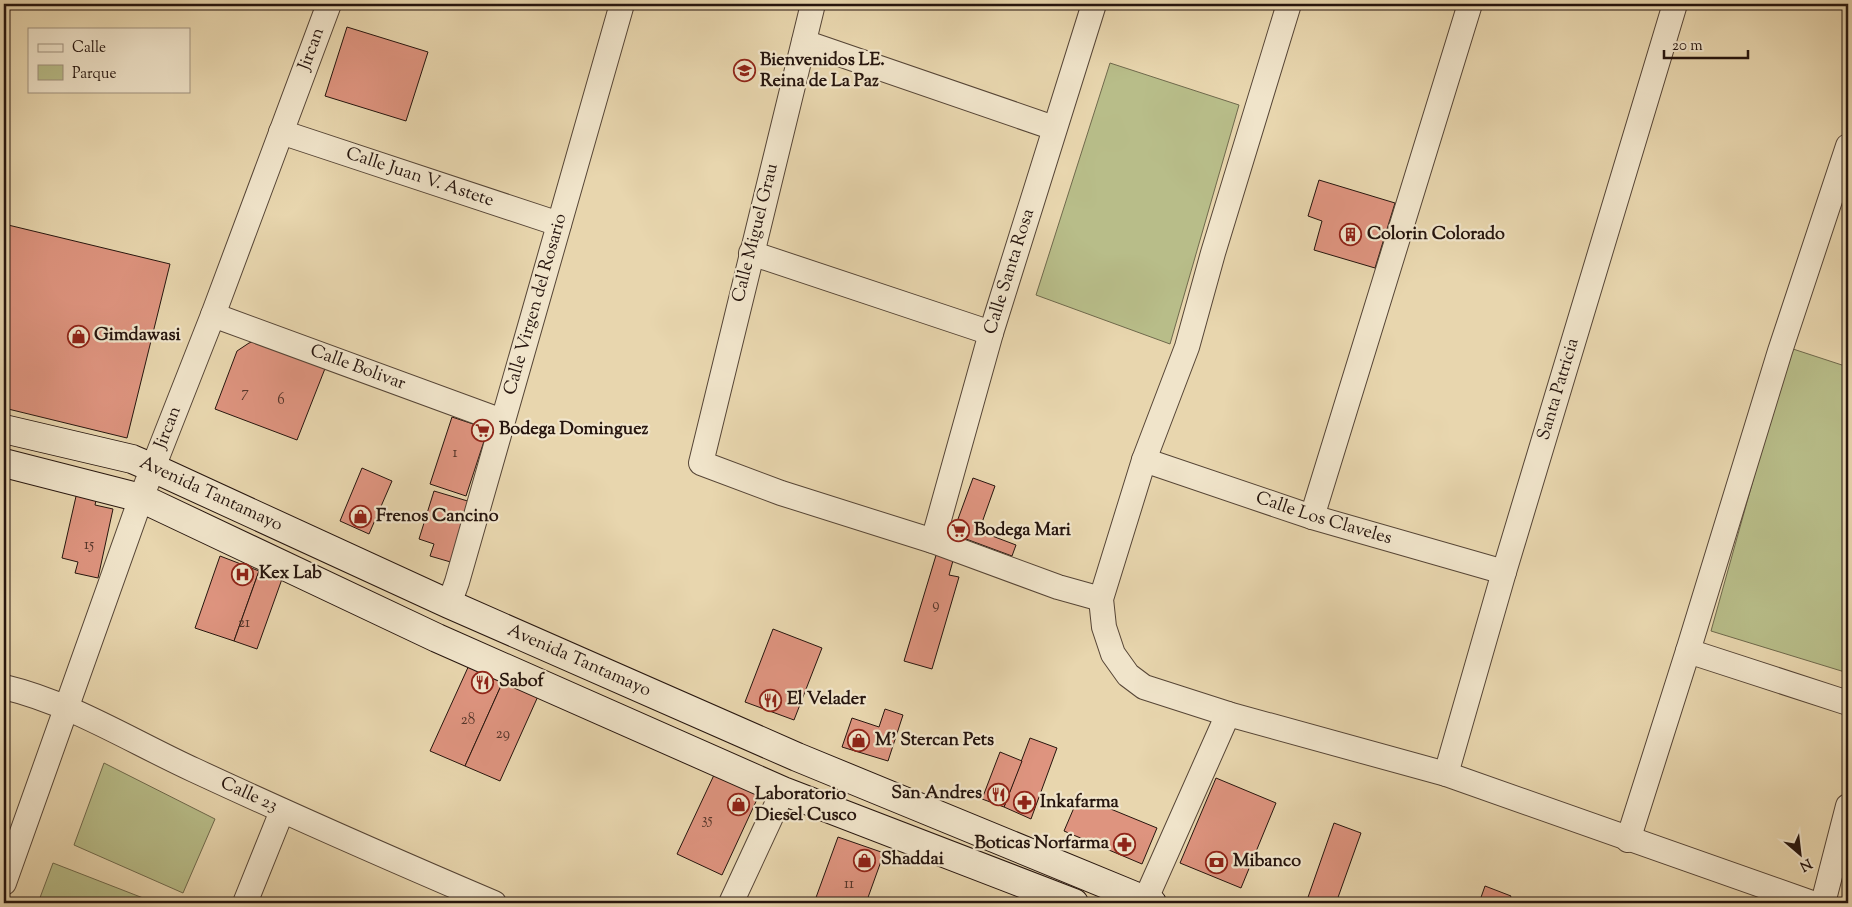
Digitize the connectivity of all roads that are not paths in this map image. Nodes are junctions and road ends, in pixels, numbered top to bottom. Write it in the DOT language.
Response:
graph roads {
  1 [pos="329,4"];
  2 [pos="622,4"];
  3 [pos="813,4"];
  4 [pos="1094,4"];
  5 [pos="1289,4"];
  6 [pos="1470,4"];
  7 [pos="1675,4"];
  8 [pos="804,42"];
  9 [pos="1054,128"];
  10 [pos="281,132"];
  11 [pos="1848,146"];
  12 [pos="559,224"];
  13 [pos="751,253"];
  14 [pos="213,315"];
  15 [pos="991,333"];
  16 [pos="502,421"];
  17 [pos="4,430"];
  18 [pos="1144,460"];
  19 [pos="4,463"];
  20 [pos="153,468"];
  21 [pos="141,498"];
  22 [pos="1312,517"];
  23 [pos="933,541"];
  24 [pos="1504,572"];
  25 [pos="1101,599"];
  26 [pos="449,604"];
  27 [pos="1688,651"];
  28 [pos="4,686"];
  29 [pos="1848,703"];
  30 [pos="67,708"];
  31 [pos="1228,714"];
  32 [pos="1446,774"];
  33 [pos="783,792"];
  34 [pos="1848,806"];
  35 [pos="282,811"];
  36 [pos="1628,840"];
  37 [pos="4,883"];
  38 [pos="1147,902"];
  39 [pos="245,903"];
  40 [pos="494,903"];
  41 [pos="731,903"];
  42 [pos="1074,903"];
  43 [pos="1812,903"];
  44 [pos="1822,903"];
  1 -- 10 [label="street, Jircan"];
  2 -- 12 [label="street, Calle Virgen del Rosario"];
  3 -- 8 [label="street, Calle Miguel Grau"];
  4 -- 9 [label="street, Calle Santa Rosa"];
  5 -- 18 [label="street"];
  6 -- 22 [label="street"];
  7 -- 24 [label="street, Santa Patricia"];
  8 -- 9 [label="street"];
  8 -- 13 [label="street, Calle Miguel Grau"];
  9 -- 15 [label="street, Calle Santa Rosa"];
  10 -- 12 [label="street, Calle Juan V. Astete"];
  10 -- 14 [label="street, Jircan"];
  11 -- 27 [label="street"];
  12 -- 16 [label="street, Calle Virgen del Rosario"];
  13 -- 15 [label="street"];
  13 -- 23 [label="street, Calle Miguel Grau"];
  14 -- 16 [label="street, Calle Bolivar"];
  14 -- 20 [label="street, Jircan"];
  15 -- 23 [label="street, Calle Santa Rosa"];
  16 -- 26 [label="street, Calle Virgen del Rosario"];
  17 -- 20 [label="street, Avenida Tantamayo"];
  18 -- 22 [label="street, Calle Los Claveles"];
  18 -- 25 [label="street"];
  19 -- 21 [label="street, Avenida Tantamayo"];
  20 -- 21 [label="street, Jircan"];
  20 -- 26 [label="street, Avenida Tantamayo"];
  21 -- 30 [label="street, Jircan"];
  21 -- 33 [label="street, Avenida Tantamayo"];
  22 -- 24 [label="street, Calle Los Claveles"];
  23 -- 25 [label="street"];
  24 -- 32 [label="street, Santa Patricia"];
  25 -- 31 [label="street"];
  26 -- 38 [label="street, Avenida Tantamayo"];
  27 -- 29 [label="street"];
  27 -- 36 [label="street"];
  28 -- 30 [label="street, Calle 23"];
  30 -- 35 [label="street, Calle 23"];
  30 -- 37 [label="street, Jircan"];
  31 -- 32 [label="street"];
  31 -- 38 [label="street"];
  32 -- 36 [label="street"];
  33 -- 41 [label="street"];
  33 -- 42 [label="street, Avenida Tantamayo"];
  34 -- 44 [label="street"];
  35 -- 39 [label="street"];
  35 -- 40 [label="street, Calle 23"];
  36 -- 43 [label="street"];
}
